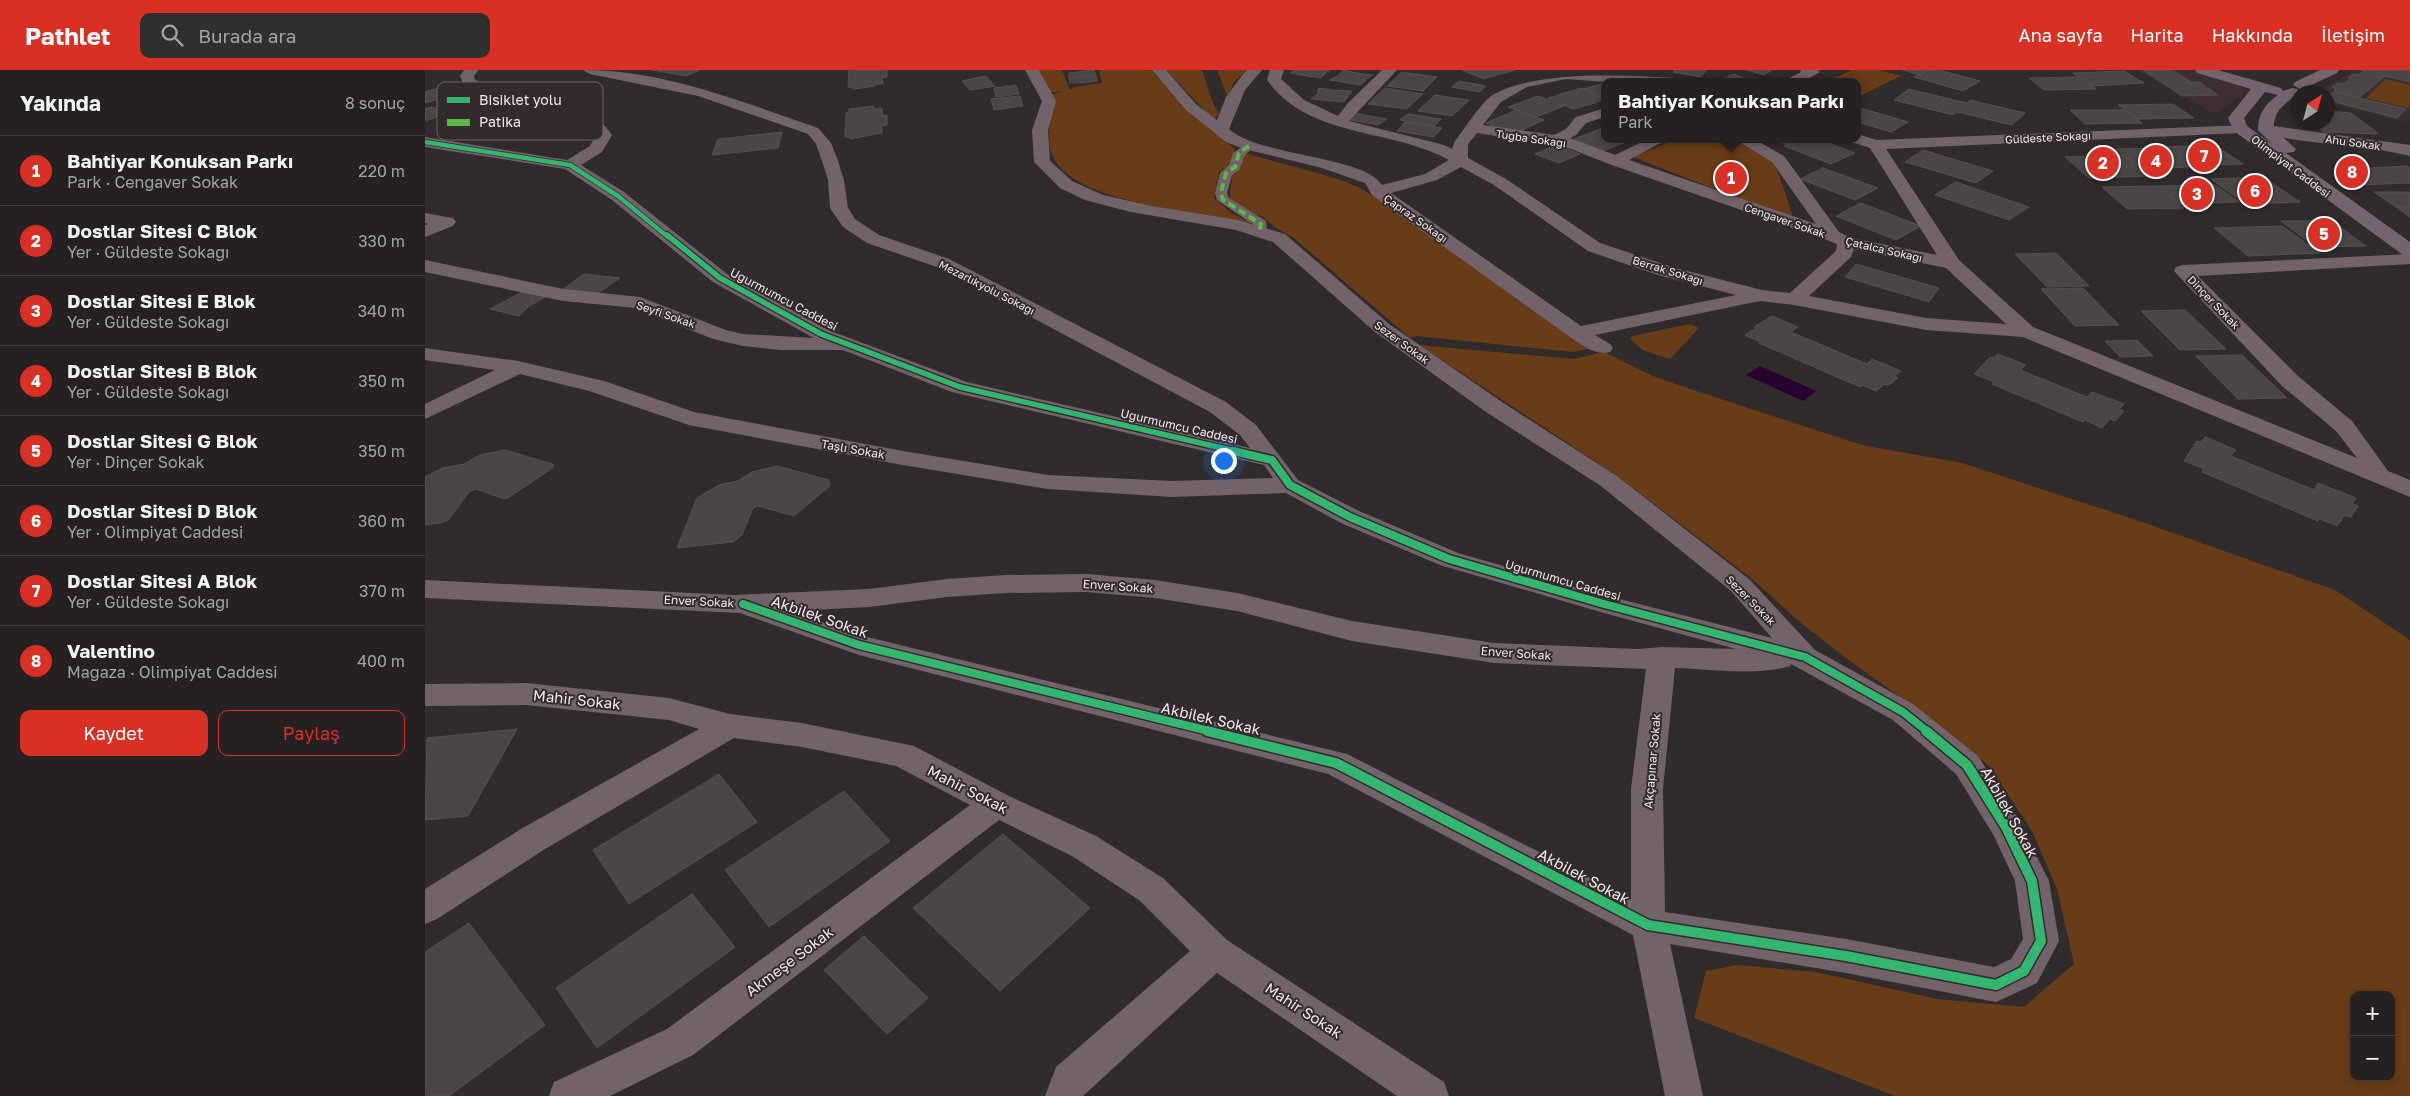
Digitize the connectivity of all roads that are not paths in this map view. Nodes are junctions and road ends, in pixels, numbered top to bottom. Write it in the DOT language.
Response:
graph roads {
  1 [pos="471,70"];
  2 [pos="590,70"];
  3 [pos="1033,70"];
  4 [pos="1159,70"];
  5 [pos="1255,70"];
  6 [pos="1277,70"];
  7 [pos="1390,70"];
  8 [pos="1807,70"];
  9 [pos="2202,70"];
  10 [pos="2225,70"];
  11 [pos="2332,70"];
  12 [pos="1603,73"];
  13 [pos="1644,78"];
  14 [pos="1799,78"];
  15 [pos="2268,80"];
  16 [pos="469,82"];
  17 [pos="2304,85"];
  18 [pos="2290,87"];
  19 [pos="2290,93"];
  20 [pos="1601,113"];
  21 [pos="1339,123"];
  22 [pos="1475,128"];
  23 [pos="2240,128"];
  24 [pos="1221,130"];
  25 [pos="2266,130"];
  26 [pos="601,140"];
  27 [pos="1556,140"];
  28 [pos="1861,140"];
  29 [pos="425,142"];
  30 [pos="1653,143"];
  31 [pos="1749,143"];
  32 [pos="2406,144"];
  33 [pos="1876,145"];
  34 [pos="1249,146"];
  35 [pos="1460,161"];
  36 [pos="1615,161"];
  37 [pos="570,165"];
  38 [pos="1378,191"];
  39 [pos="425,218"];
  40 [pos="2403,225"];
  41 [pos="1260,230"];
  42 [pos="425,232"];
  43 [pos="1839,239"];
  44 [pos="2410,251"];
  45 [pos="2410,259"];
  46 [pos="1952,264"];
  47 [pos="425,266"];
  48 [pos="1762,296"];
  49 [pos="1794,299"];
  50 [pos="2026,331"];
  51 [pos="1577,332"];
  52 [pos="848,345"];
  53 [pos="1603,348"];
  54 [pos="425,354"];
  55 [pos="517,367"];
  56 [pos="425,412"];
  57 [pos="1272,460"];
  58 [pos="2379,475"];
  59 [pos="1290,485"];
  60 [pos="2410,489"];
  61 [pos="425,589"];
  62 [pos="743,604"];
  63 [pos="1662,657"];
  64 [pos="1805,657"];
  65 [pos="425,694"];
  66 [pos="730,726"];
  67 [pos="997,804"];
  68 [pos="425,908"];
  69 [pos="1648,925"];
  70 [pos="1215,952"];
  71 [pos="568,1096"];
  72 [pos="1064,1096"];
  73 [pos="1430,1096"];
  74 [pos="1683,1096"];
  1 -- 16 [label="street"];
  2 -- 57 [label="street, Mezarlıkyolu Sokağı"];
  3 -- 41 [label="street, Sezer Sokak"];
  4 -- 24 [label="street, Çapraz Sokağı"];
  5 -- 24 [label="street"];
  6 -- 21 [label="street, Berrak Sokağı"];
  7 -- 21 [label="street"];
  8 -- 14 [label="street"];
  9 -- 15 [label="main road"];
  10 -- 15 [label="main road"];
  11 -- 17 [label="main road, Olimpiyat Caddesi"];
  12 -- 13 [label="street"];
  12 -- 22 [label="street"];
  15 -- 18 [label="main road"];
  15 -- 23 [label="main road, Olimpiyat Caddesi"];
  19 -- 25 [label="main road, Olimpiyat Caddesi"];
  20 -- 27 [label="street"];
  21 -- 35 [label="street, Berrak Sokağı"];
  22 -- 27 [label="street, Tuğba Sokağı"];
  22 -- 35 [label="street"];
  23 -- 25 [label="main road"];
  23 -- 33 [label="street, Güldeste Sokağı"];
  23 -- 44 [label="main road, Olimpiyat Caddesi"];
  24 -- 34 [label="street, Çapraz Sokağı"];
  25 -- 32 [label="street, Ahu Sokak"];
  25 -- 40 [label="main road, Olimpiyat Caddesi"];
  26 -- 37 [label="street"];
  27 -- 36 [label="street, Tuğba Sokağı"];
  28 -- 33 [label="street, Güldeste Sokağı"];
  29 -- 37 [label="street"];
  30 -- 36 [label="street"];
  31 -- 43 [label="street, Çatalca Sokağı"];
  33 -- 46 [label="street"];
  34 -- 38 [label="street, Çapraz Sokağı"];
  34 -- 41 [label="street"];
  35 -- 38 [label="street"];
  35 -- 48 [label="street, Berrak Sokağı"];
  36 -- 43 [label="street, Cengaver Sokak"];
  37 -- 52 [label="street, Uğurmumcu Caddesi"];
  38 -- 51 [label="street, Çapraz Sokağı"];
  39 -- 42 [label="street"];
  41 -- 64 [label="street, Sezer Sokak"];
  43 -- 46 [label="street, Çatalca Sokağı"];
  43 -- 49 [label="street"];
  45 -- 58 [label="street, Dinçer Sokak"];
  46 -- 50 [label="street"];
  47 -- 52 [label="street, Seyfi Sokak"];
  48 -- 49 [label="street, Berrak Sokağı"];
  48 -- 51 [label="street"];
  49 -- 50 [label="street, Berrak Sokağı"];
  50 -- 58 [label="street"];
  51 -- 53 [label="street, Çapraz Sokağı"];
  52 -- 57 [label="street, Uğurmumcu Caddesi"];
  54 -- 55 [label="street, Taşlı Sokak"];
  55 -- 56 [label="street"];
  55 -- 59 [label="street, Taşlı Sokak"];
  57 -- 59 [label="street, Uğurmumcu Caddesi"];
  58 -- 60 [label="street"];
  59 -- 64 [label="street, Uğurmumcu Caddesi"];
  61 -- 62 [label="street, Enver Sokak"];
  62 -- 63 [label="street, Enver Sokak"];
  62 -- 69 [label="street, Akbilek Sokak"];
  63 -- 64 [label="street, Enver Sokak"];
  63 -- 69 [label="street, Akçapınar Sokak"];
  64 -- 69 [label="street, Akbilek Sokak"];
  65 -- 66 [label="street, Mahir Sokak"];
  66 -- 67 [label="street, Mahir Sokak"];
  66 -- 68 [label="street"];
  67 -- 70 [label="street, Mahir Sokak"];
  67 -- 71 [label="street, Akmeşe Sokak"];
  69 -- 74 [label="street"];
  70 -- 72 [label="street"];
  70 -- 73 [label="street, Mahir Sokak"];
}
